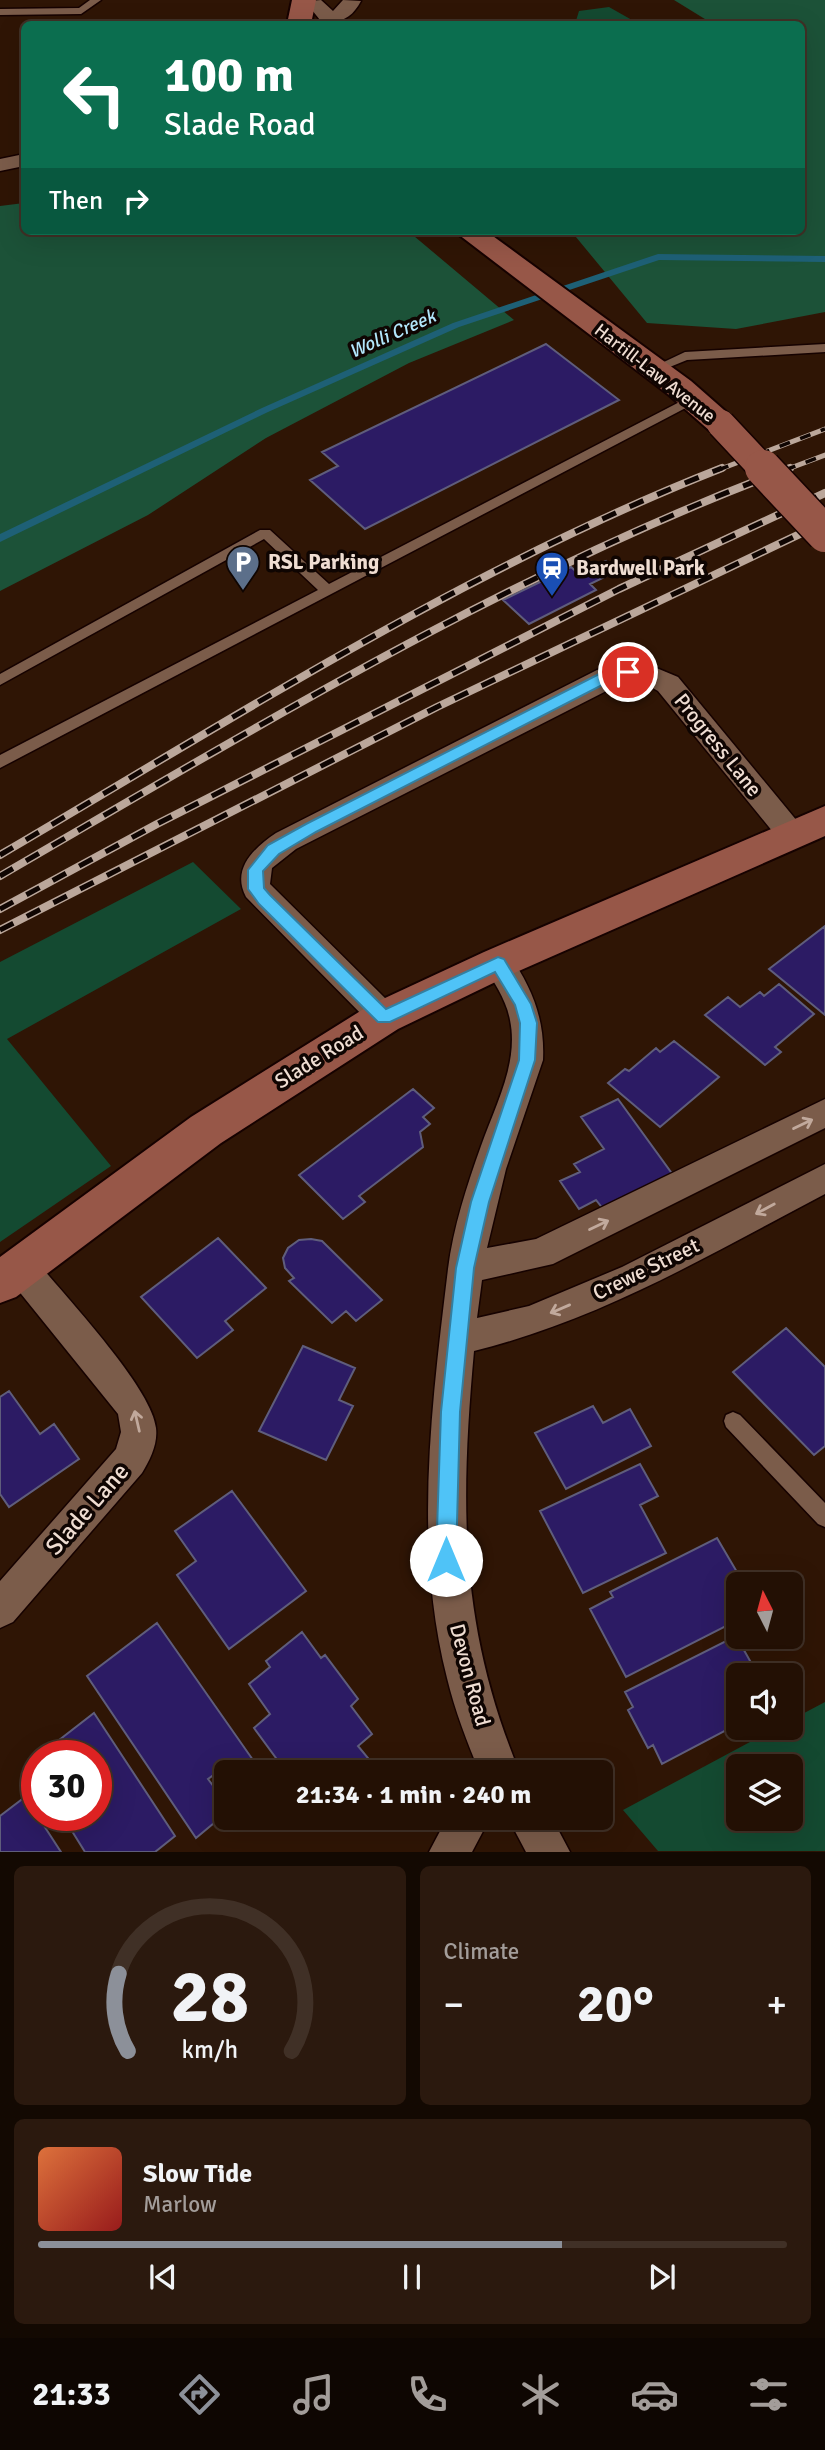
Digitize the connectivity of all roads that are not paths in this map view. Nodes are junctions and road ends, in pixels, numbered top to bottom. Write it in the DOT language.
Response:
graph roads {
  1 [pos="96,0"];
  2 [pos="352,1"];
  3 [pos="315,7"];
  4 [pos="0,12"];
  5 [pos="302,21"];
  6 [pos="353,21"];
  7 [pos="21,161"];
  8 [pos="0,165"];
  9 [pos="476,237"];
  10 [pos="825,348"];
  11 [pos="655,369"];
  12 [pos="693,398"];
  13 [pos="825,534"];
  14 [pos="327,590"];
  15 [pos="0,680"];
  16 [pos="0,762"];
  17 [pos="808,827"];
  18 [pos="498,963"];
  19 [pos="384,1017"];
  20 [pos="825,1114"];
  21 [pos="825,1178"];
  22 [pos="465,1268"];
  23 [pos="10,1275"];
  24 [pos="457,1339"];
  25 [pos="733,1422"];
  26 [pos="825,1517"];
  27 [pos="0,1609"];
  28 [pos="495,1760"];
  29 [pos="463,1830"];
  30 [pos="536,1830"];
  31 [pos="449,1852"];
  32 [pos="550,1852"];
  1 -- 4 [label="lane"];
  2 -- 3 [label="street"];
  2 -- 6 [label="street"];
  3 -- 5 [label="main road"];
  7 -- 8 [label="street"];
  9 -- 11 [label="main road, Hartill-Law Avenue"];
  10 -- 11 [label="lane"];
  11 -- 12 [label="main road, Hartill-Law Avenue"];
  12 -- 13 [label="main road, Hartill-Law Avenue, bridge"];
  12 -- 14 [label="lane"];
  14 -- 15 [label="lane"];
  14 -- 16 [label="lane"];
  17 -- 18 [label="main road, Slade Road"];
  17 -- 19 [label="street, Progress Lane"];
  18 -- 19 [label="main road, Slade Road"];
  18 -- 22 [label="street, Devon Road"];
  19 -- 23 [label="main road, Slade Road"];
  22 -- 20 [label="street, one-way"];
  21 -- 24 [label="street, Crewe Street, one-way"];
  22 -- 24 [label="street, Devon Road"];
  27 -- 23 [label="street, Slade Lane, one-way"];
  24 -- 28 [label="street, Devon Road"];
  25 -- 26 [label="lane"];
  29 -- 31 [label="street"];
  30 -- 32 [label="street"];
}
